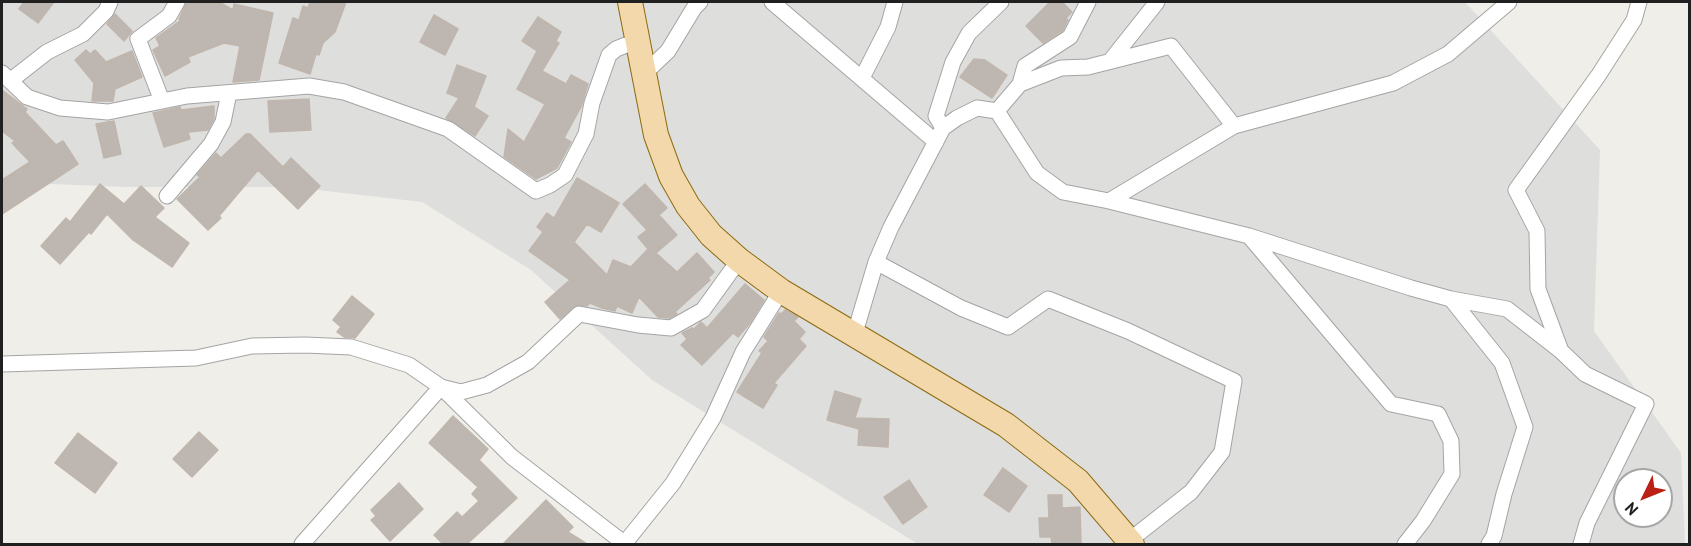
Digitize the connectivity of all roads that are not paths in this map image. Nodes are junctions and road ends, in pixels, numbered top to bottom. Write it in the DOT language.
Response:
graph roads {
  1 [pos="110,2"];
  2 [pos="177,2"];
  3 [pos="630,2"];
  4 [pos="700,2"];
  5 [pos="772,2"];
  6 [pos="895,2"];
  7 [pos="1001,2"];
  8 [pos="1088,2"];
  9 [pos="1157,2"];
  10 [pos="1509,2"];
  11 [pos="1639,2"];
  12 [pos="639,45"];
  13 [pos="1111,60"];
  14 [pos="645,74"];
  15 [pos="6,77"];
  16 [pos="862,78"];
  17 [pos="1020,84"];
  18 [pos="229,93"];
  19 [pos="162,101"];
  20 [pos="998,111"];
  21 [pos="1234,126"];
  22 [pos="943,128"];
  23 [pos="936,142"];
  24 [pos="167,196"];
  25 [pos="1108,201"];
  26 [pos="1249,236"];
  27 [pos="739,260"];
  28 [pos="876,262"];
  29 [pos="781,291"];
  30 [pos="1451,299"];
  31 [pos="854,336"];
  32 [pos="1561,351"];
  33 [pos="2,364"];
  34 [pos="441,387"];
  35 [pos="609,539"];
  36 [pos="1131,542"];
  37 [pos="302,544"];
  38 [pos="624,544"];
  39 [pos="1405,544"];
  40 [pos="1489,544"];
  41 [pos="1581,544"];
  1 -- 15 [label="street"];
  2 -- 19 [label="street"];
  3 -- 12 [label="main road"];
  4 -- 14 [label="street"];
  5 -- 16 [label="street"];
  6 -- 16 [label="street"];
  7 -- 22 [label="street"];
  8 -- 17 [label="street"];
  9 -- 13 [label="street"];
  10 -- 21 [label="street"];
  11 -- 32 [label="street"];
  12 -- 14 [label="main road"];
  12 -- 18 [label="street"];
  13 -- 17 [label="street"];
  13 -- 21 [label="street"];
  14 -- 27 [label="main road"];
  15 -- 19 [label="street"];
  16 -- 23 [label="street"];
  17 -- 20 [label="street"];
  18 -- 19 [label="street"];
  18 -- 24 [label="street"];
  20 -- 22 [label="street"];
  20 -- 25 [label="street"];
  21 -- 25 [label="street"];
  22 -- 23 [label="street"];
  23 -- 28 [label="street"];
  25 -- 26 [label="street"];
  26 -- 30 [label="street"];
  26 -- 39 [label="street"];
  27 -- 29 [label="main road"];
  27 -- 34 [label="street"];
  28 -- 31 [label="street"];
  28 -- 36 [label="street"];
  29 -- 31 [label="main road"];
  29 -- 38 [label="street"];
  30 -- 32 [label="street"];
  30 -- 40 [label="street"];
  31 -- 36 [label="main road"];
  32 -- 41 [label="street"];
  33 -- 34 [label="street"];
  34 -- 35 [label="street"];
  34 -- 37 [label="street"];
  35 -- 38 [label="street"];
}
